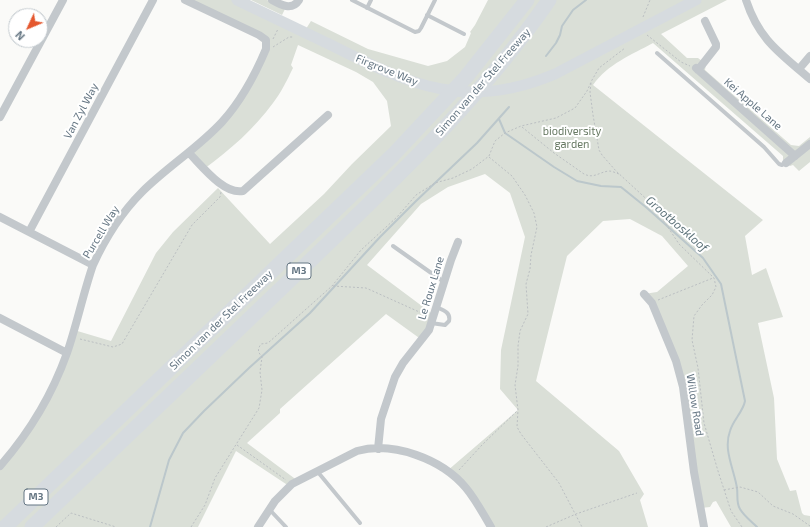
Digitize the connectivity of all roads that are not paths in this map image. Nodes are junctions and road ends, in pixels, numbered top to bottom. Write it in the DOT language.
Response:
graph roads {
  1 [pos="63,0"];
  2 [pos="153,0"];
  3 [pos="185,0"];
  4 [pos="237,0"];
  5 [pos="272,0"];
  6 [pos="299,0"];
  7 [pos="352,0"];
  8 [pos="371,0"];
  9 [pos="434,0"];
  10 [pos="527,0"];
  11 [pos="549,0"];
  12 [pos="696,0"];
  13 [pos="746,0"];
  14 [pos="367,8"];
  15 [pos="427,15"];
  16 [pos="705,21"];
  17 [pos="464,34"];
  18 [pos="657,53"];
  19 [pos="810,56"];
  20 [pos="799,69"];
  21 [pos="810,79"];
  22 [pos="328,115"];
  23 [pos="0,117"];
  24 [pos="810,144"];
  25 [pos="190,153"];
  26 [pos="795,156"];
  27 [pos="786,163"];
  28 [pos="0,217"];
  29 [pos="30,232"];
  30 [pos="458,242"];
  31 [pos="393,246"];
  32 [pos="93,265"];
  33 [pos="444,283"];
  34 [pos="644,294"];
  35 [pos="436,308"];
  36 [pos="0,318"];
  37 [pos="432,321"];
  38 [pos="67,353"];
  39 [pos="378,448"];
  40 [pos="0,466"];
  41 [pos="66,467"];
  42 [pos="317,471"];
  43 [pos="269,509"];
  44 [pos="0,522"];
  45 [pos="360,523"];
  46 [pos="5,527"];
  47 [pos="32,527"];
  48 [pos="258,527"];
  49 [pos="286,527"];
  50 [pos="491,527"];
  51 [pos="704,527"];
  1 -- 23 [label="street"];
  2 -- 29 [label="street, Van Zyl Way"];
  3 -- 25 [label="street, Purcell Way"];
  4 -- 12 [label="street, Firgrove Way"];
  5 -- 6 [label="street"];
  7 -- 14 [label="lane"];
  8 -- 14 [label="lane"];
  9 -- 15 [label="lane"];
  10 -- 41 [label="highway, Simon van der Stel Freeway / M3"];
  11 -- 47 [label="highway, Simon van der Stel Freeway / M3"];
  13 -- 20 [label="street"];
  14 -- 15 [label="lane"];
  15 -- 17 [label="lane"];
  16 -- 26 [label="street, Kei Apple Lane"];
  18 -- 27 [label="lane"];
  19 -- 20 [label="street"];
  20 -- 21 [label="street"];
  22 -- 25 [label="street"];
  24 -- 26 [label="street"];
  25 -- 32 [label="street, Purcell Way"];
  26 -- 27 [label="street"];
  28 -- 29 [label="street"];
  29 -- 32 [label="street"];
  30 -- 33 [label="street, Le Roux Lane"];
  31 -- 33 [label="lane"];
  32 -- 38 [label="street, Purcell Way"];
  33 -- 35 [label="street, Le Roux Lane"];
  34 -- 51 [label="street, Willow Road"];
  35 -- 37 [label="street, Le Roux Lane"];
  35 -- 37 [label="lane"];
  36 -- 38 [label="street"];
  37 -- 39 [label="street, Le Roux Lane"];
  38 -- 40 [label="street, Purcell Way"];
  39 -- 42 [label="street"];
  39 -- 50 [label="street"];
  41 -- 44 [label="highway"];
  41 -- 46 [label="highway, Simon van der Stel Freeway / M3"];
  42 -- 43 [label="street"];
  42 -- 45 [label="lane"];
  43 -- 48 [label="street"];
  43 -- 49 [label="lane"];
}
